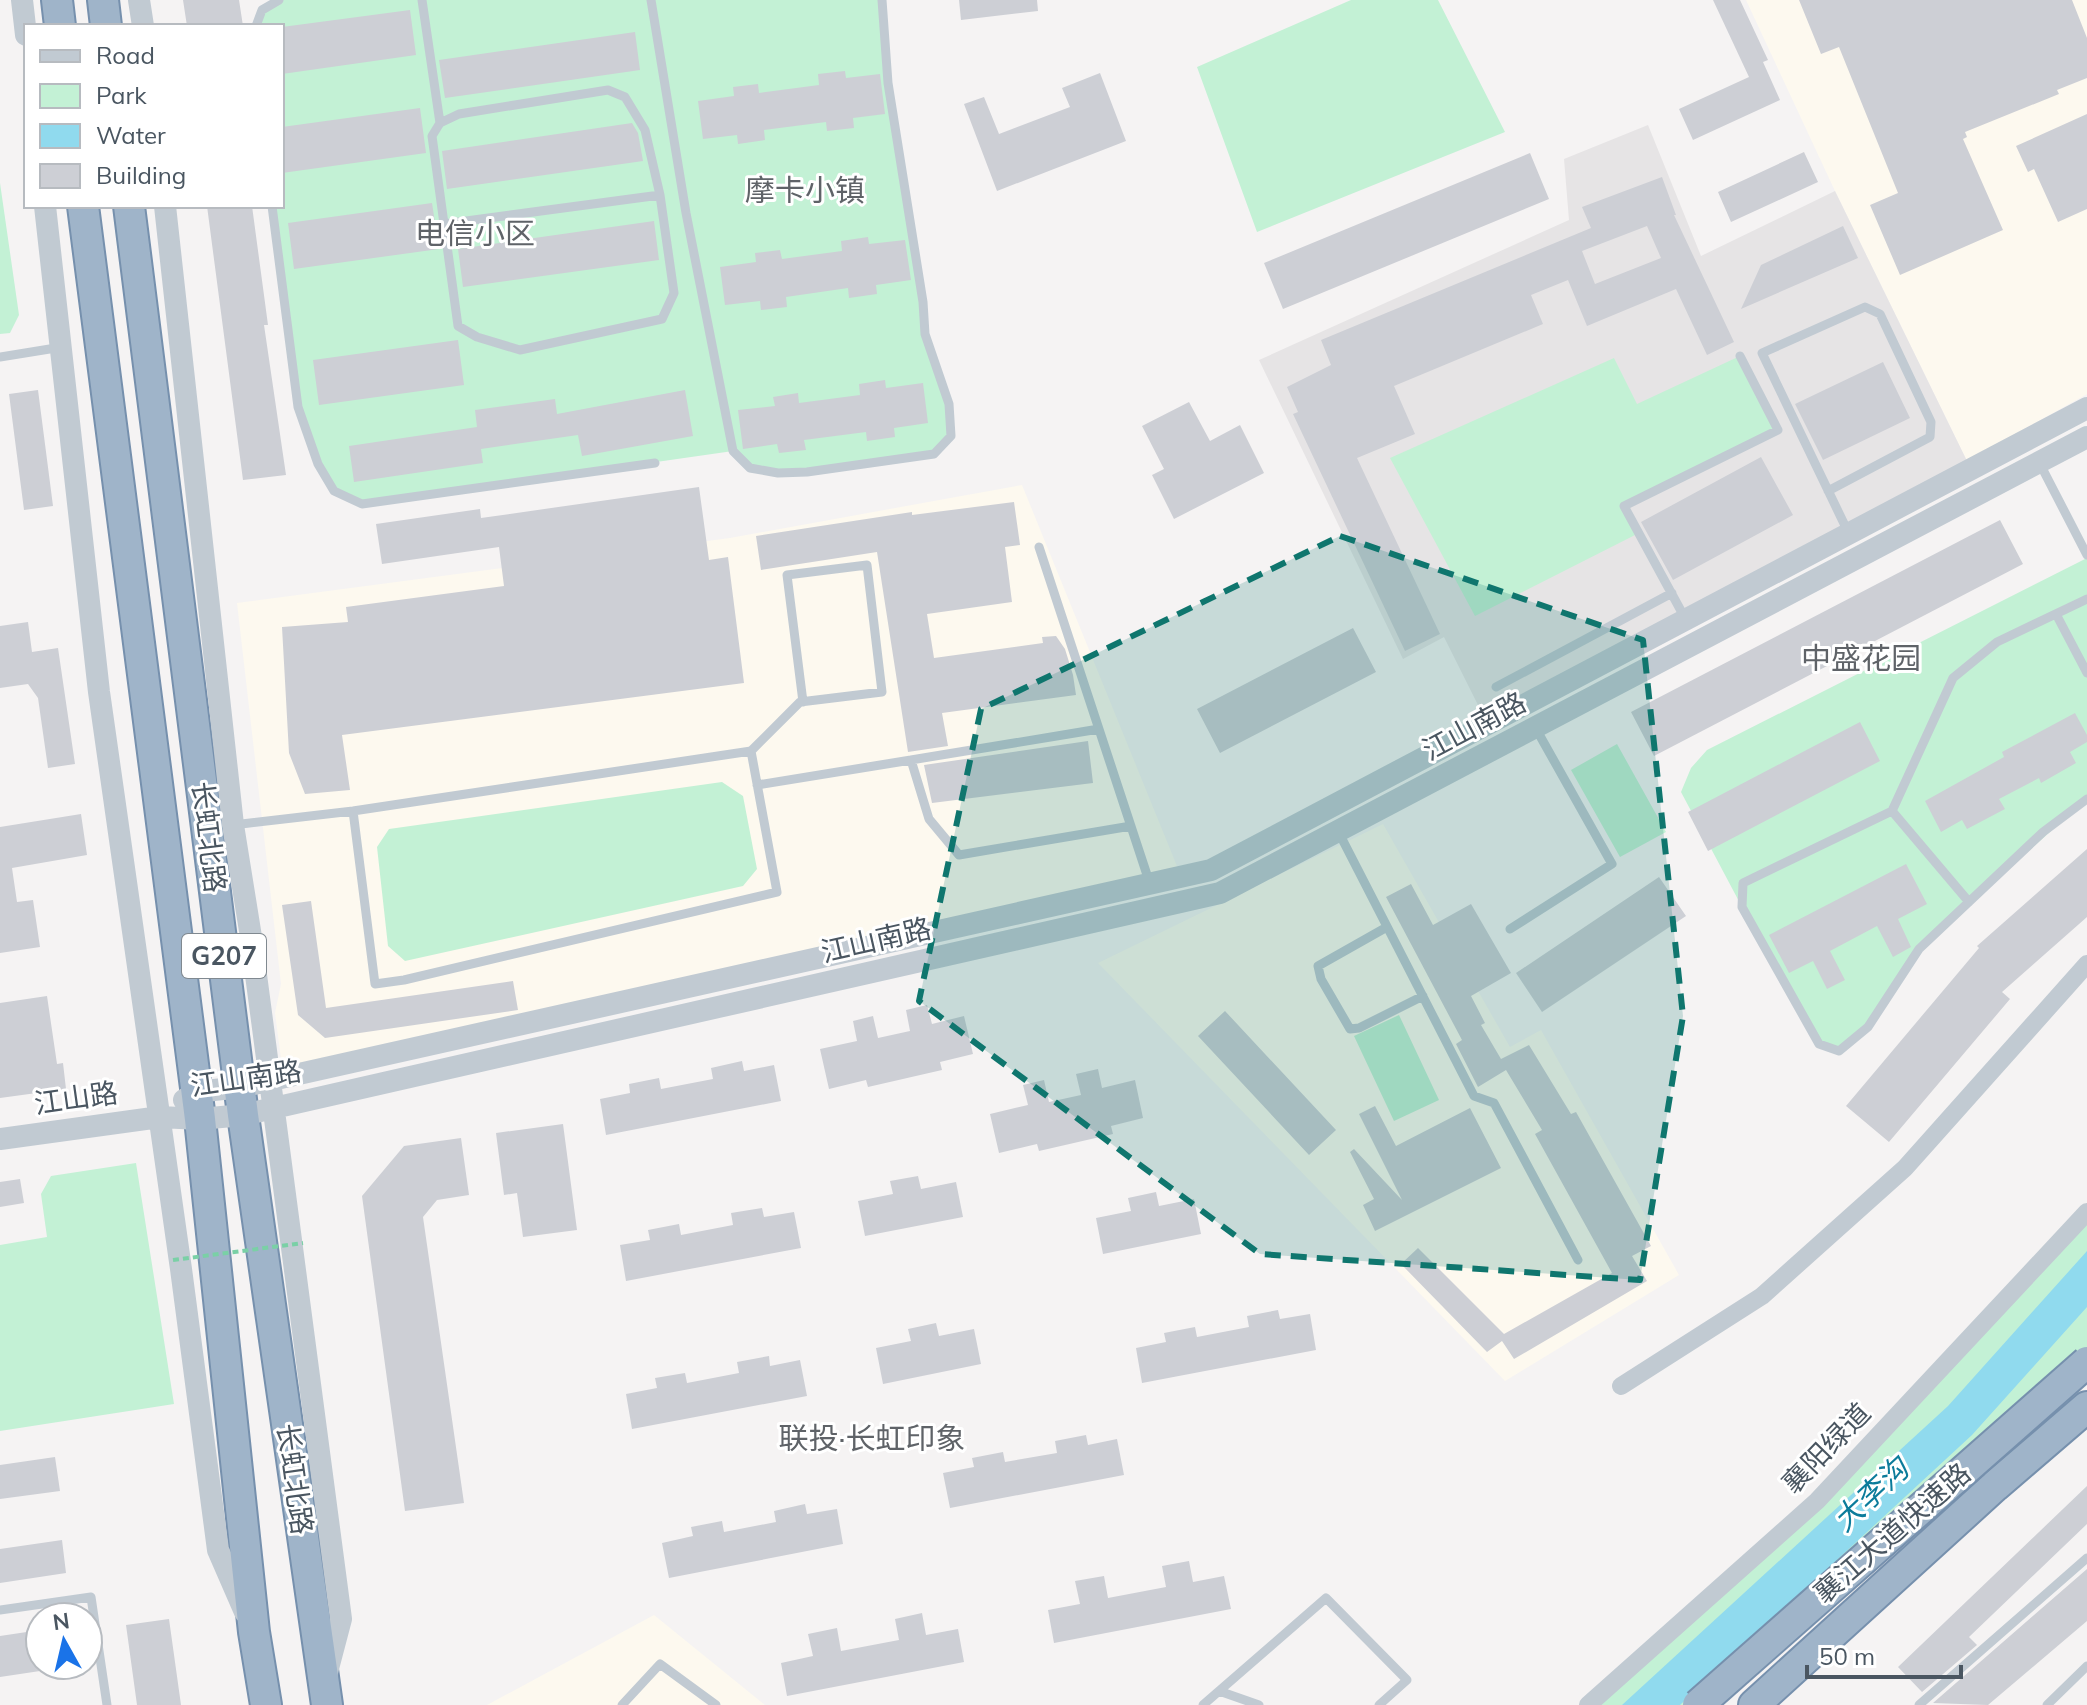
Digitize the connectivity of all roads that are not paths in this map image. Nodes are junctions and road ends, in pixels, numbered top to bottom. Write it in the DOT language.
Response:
graph roads {
  1 [pos="22,0"];
  2 [pos="57,0"];
  3 [pos="103,0"];
  4 [pos="139,0"];
  5 [pos="279,0"];
  6 [pos="422,0"];
  7 [pos="651,0"];
  8 [pos="882,0"];
  9 [pos="25,24"];
  10 [pos="60,24"];
  11 [pos="106,24"];
  12 [pos="143,24"];
  13 [pos="257,24"];
  14 [pos="440,123"];
  15 [pos="660,195"];
  16 [pos="45,208"];
  17 [pos="83,208"];
  18 [pos="129,208"];
  19 [pos="165,208"];
  20 [pos="272,208"];
  21 [pos="444,224"];
  22 [pos="62,347"];
  23 [pos="1740,356"];
  24 [pos="0,357"];
  25 [pos="2087,408"];
  26 [pos="2087,437"];
  27 [pos="2039,462"];
  28 [pos="655,463"];
  29 [pos="1828,491"];
  30 [pos="1849,534"];
  31 [pos="1039,547"];
  32 [pos="2087,555"];
  33 [pos="1672,593"];
  34 [pos="2087,599"];
  35 [pos="2056,614"];
  36 [pos="1686,620"];
  37 [pos="2087,673"];
  38 [pos="1496,687"];
  39 [pos="803,702"];
  40 [pos="1535,727"];
  41 [pos="1099,729"];
  42 [pos="751,751"];
  43 [pos="911,760"];
  44 [pos="757,785"];
  45 [pos="2087,799"];
  46 [pos="353,811"];
  47 [pos="1892,811"];
  48 [pos="233,825"];
  49 [pos="1131,826"];
  50 [pos="1338,831"];
  51 [pos="1150,884"];
  52 [pos="1969,902"];
  53 [pos="1387,927"];
  54 [pos="1510,929"];
  55 [pos="2087,964"];
  56 [pos="1423,996"];
  57 [pos="251,1094"];
  58 [pos="198,1105"];
  59 [pos="273,1108"];
  60 [pos="160,1117"];
  61 [pos="0,1139"];
  62 [pos="2087,1212"];
  63 [pos="1578,1260"];
  64 [pos="2087,1351"];
  65 [pos="2087,1362"];
  66 [pos="1621,1386"];
  67 [pos="2087,1407"];
  68 [pos="2087,1558"];
  69 [pos="0,1610"];
  70 [pos="254,1632"];
  71 [pos="2087,1666"];
  72 [pos="1219,1691"];
  73 [pos="325,1695"];
  74 [pos="107,1705"];
  75 [pos="266,1705"];
  76 [pos="622,1705"];
  77 [pos="716,1705"];
  78 [pos="1203,1705"];
  79 [pos="1259,1705"];
  80 [pos="1379,1705"];
  81 [pos="1588,1705"];
  82 [pos="1698,1705"];
  83 [pos="1715,1705"];
  84 [pos="1754,1705"];
  85 [pos="1919,1705"];
  86 [pos="2047,1705"];
  1 -- 9 [label="street"];
  2 -- 10 [label="highway"];
  3 -- 11 [label="highway"];
  4 -- 12 [label="street"];
  5 -- 13 [label="lane"];
  6 -- 14 [label="lane"];
  7 -- 8 [label="lane"];
  14 -- 15 [label="lane"];
  14 -- 21 [label="lane"];
  15 -- 21 [label="lane"];
  15 -- 21 [label="lane"];
  16 -- 22 [label="street"];
  17 -- 58 [label="highway, 长虹北路 / G207"];
  18 -- 57 [label="highway, 长虹北路 / G207"];
  19 -- 48 [label="street"];
  20 -- 28 [label="lane"];
  22 -- 24 [label="lane"];
  22 -- 60 [label="street"];
  23 -- 33 [label="lane"];
  25 -- 30 [label="street, 江山南路"];
  26 -- 27 [label="street, 江山南路"];
  27 -- 32 [label="lane"];
  27 -- 40 [label="street, 江山南路"];
  29 -- 29 [label="lane"];
  29 -- 30 [label="lane"];
  30 -- 36 [label="street, 江山南路"];
  31 -- 41 [label="lane"];
  33 -- 36 [label="lane"];
  33 -- 38 [label="lane"];
  34 -- 35 [label="lane"];
  35 -- 37 [label="lane"];
  35 -- 47 [label="lane"];
  36 -- 51 [label="street, 江山南路"];
  39 -- 39 [label="lane"];
  39 -- 42 [label="lane"];
  40 -- 50 [label="street, 江山南路"];
  40 -- 54 [label="lane"];
  41 -- 43 [label="lane"];
  41 -- 49 [label="lane"];
  42 -- 44 [label="lane"];
  42 -- 46 [label="lane"];
  43 -- 44 [label="lane"];
  43 -- 49 [label="lane"];
  44 -- 46 [label="lane"];
  45 -- 52 [label="lane"];
  46 -- 48 [label="lane"];
  47 -- 52 [label="lane"];
  47 -- 52 [label="lane"];
  48 -- 57 [label="street"];
  49 -- 51 [label="lane"];
  50 -- 53 [label="lane"];
  50 -- 59 [label="street, 江山南路"];
  51 -- 57 [label="street, 江山南路"];
  53 -- 56 [label="lane"];
  53 -- 56 [label="lane"];
  55 -- 66 [label="street"];
  56 -- 63 [label="lane"];
  57 -- 58 [label="street, 江山南路"];
  57 -- 59 [label="street, 江山南路"];
  57 -- 59 [label="street"];
  57 -- 73 [label="highway, 长虹北路 / G207"];
  58 -- 60 [label="street, 江山南路"];
  58 -- 70 [label="highway, 长虹北路 / G207"];
  59 -- 73 [label="street"];
  60 -- 61 [label="street, 江山路"];
  60 -- 70 [label="street"];
  62 -- 81 [label="street, 襄阳绿道"];
  64 -- 83 [label="street"];
  65 -- 82 [label="highway, 襄江大道快速路, bridge"];
  67 -- 84 [label="highway, 襄江大道快速路"];
  68 -- 85 [label="lane"];
  69 -- 74 [label="lane"];
  70 -- 75 [label="highway, 长虹北路 / G207"];
  71 -- 86 [label="lane"];
  72 -- 78 [label="lane"];
  72 -- 79 [label="lane"];
  72 -- 80 [label="lane"];
  76 -- 77 [label="lane"];
}
